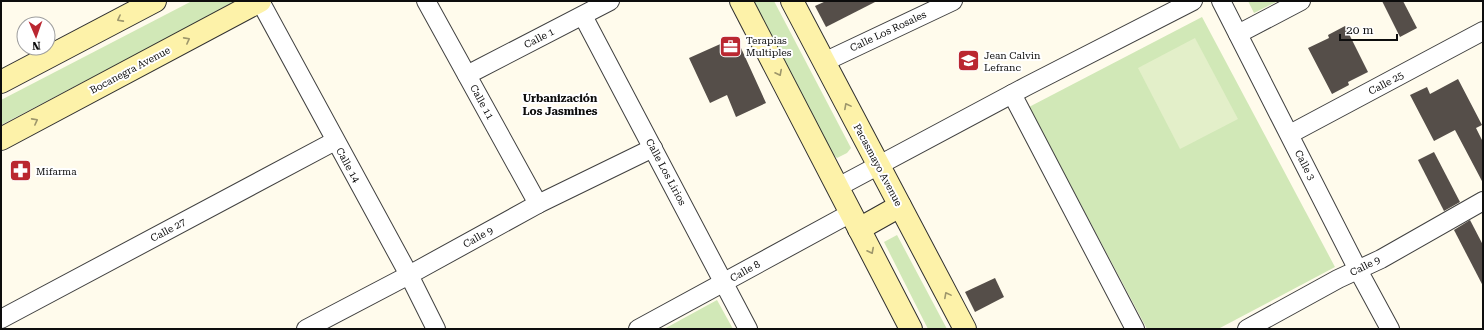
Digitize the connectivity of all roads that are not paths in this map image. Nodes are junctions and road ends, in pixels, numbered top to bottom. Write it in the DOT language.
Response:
graph roads {
  1 [pos="155,1"];
  2 [pos="260,1"];
  3 [pos="426,1"];
  4 [pos="610,1"];
  5 [pos="741,1"];
  6 [pos="792,1"];
  7 [pos="953,1"];
  8 [pos="1193,1"];
  9 [pos="1221,1"];
  10 [pos="1301,1"];
  11 [pos="583,16"];
  12 [pos="1483,31"];
  13 [pos="1238,34"];
  14 [pos="824,62"];
  15 [pos="467,75"];
  16 [pos="1,82"];
  17 [pos="1012,94"];
  18 [pos="1290,134"];
  19 [pos="1,139"];
  20 [pos="335,141"];
  21 [pos="653,148"];
  22 [pos="878,164"];
  23 [pos="838,187"];
  24 [pos="1483,201"];
  25 [pos="538,204"];
  26 [pos="900,206"];
  27 [pos="855,221"];
  28 [pos="1358,270"];
  29 [pos="409,275"];
  30 [pos="724,283"];
  31 [pos="4,319"];
  32 [pos="306,329"];
  33 [pos="436,329"];
  34 [pos="638,329"];
  35 [pos="748,329"];
  36 [pos="911,329"];
  37 [pos="966,329"];
  38 [pos="1135,329"];
  39 [pos="1247,329"];
  40 [pos="1390,329"];
  1 -- 16 [label="main road, one-way"];
  19 -- 2 [label="main road, Bocanegra Avenue, one-way"];
  2 -- 20 [label="street, Calle 14"];
  3 -- 15 [label="street, Calle 11"];
  4 -- 11 [label="street, Calle 1"];
  5 -- 23 [label="main road, one-way"];
  6 -- 14 [label="main road, Pacasmayo Avenue"];
  7 -- 14 [label="street, Calle Los Rosales"];
  8 -- 17 [label="street"];
  9 -- 13 [label="street, Calle 3"];
  10 -- 13 [label="street"];
  11 -- 15 [label="street, Calle 1"];
  11 -- 21 [label="street, Calle Los Lirios"];
  12 -- 18 [label="street, Calle 25"];
  13 -- 18 [label="street, Calle 3"];
  22 -- 14 [label="main road, Pacasmayo Avenue, one-way"];
  15 -- 25 [label="street, Calle 11"];
  17 -- 22 [label="street"];
  17 -- 38 [label="street"];
  18 -- 28 [label="street, Calle 3"];
  20 -- 29 [label="street, Calle 14"];
  20 -- 31 [label="street, Calle 27"];
  21 -- 25 [label="street, Calle 9"];
  21 -- 30 [label="street, Calle Los Lirios"];
  22 -- 23 [label="street"];
  22 -- 26 [label="main road, Pacasmayo Avenue"];
  23 -- 27 [label="main road"];
  24 -- 28 [label="street, Calle 9"];
  25 -- 29 [label="street, Calle 9"];
  26 -- 27 [label="main road"];
  37 -- 26 [label="main road, Pacasmayo Avenue, one-way"];
  27 -- 30 [label="street, Calle 8"];
  27 -- 36 [label="main road, one-way"];
  28 -- 39 [label="street, Calle 9"];
  28 -- 40 [label="street, Calle 3"];
  29 -- 32 [label="street, Calle 9"];
  29 -- 33 [label="street, Calle 14"];
  30 -- 34 [label="street, Calle 8"];
  30 -- 35 [label="street, Calle Los Lirios"];
}
